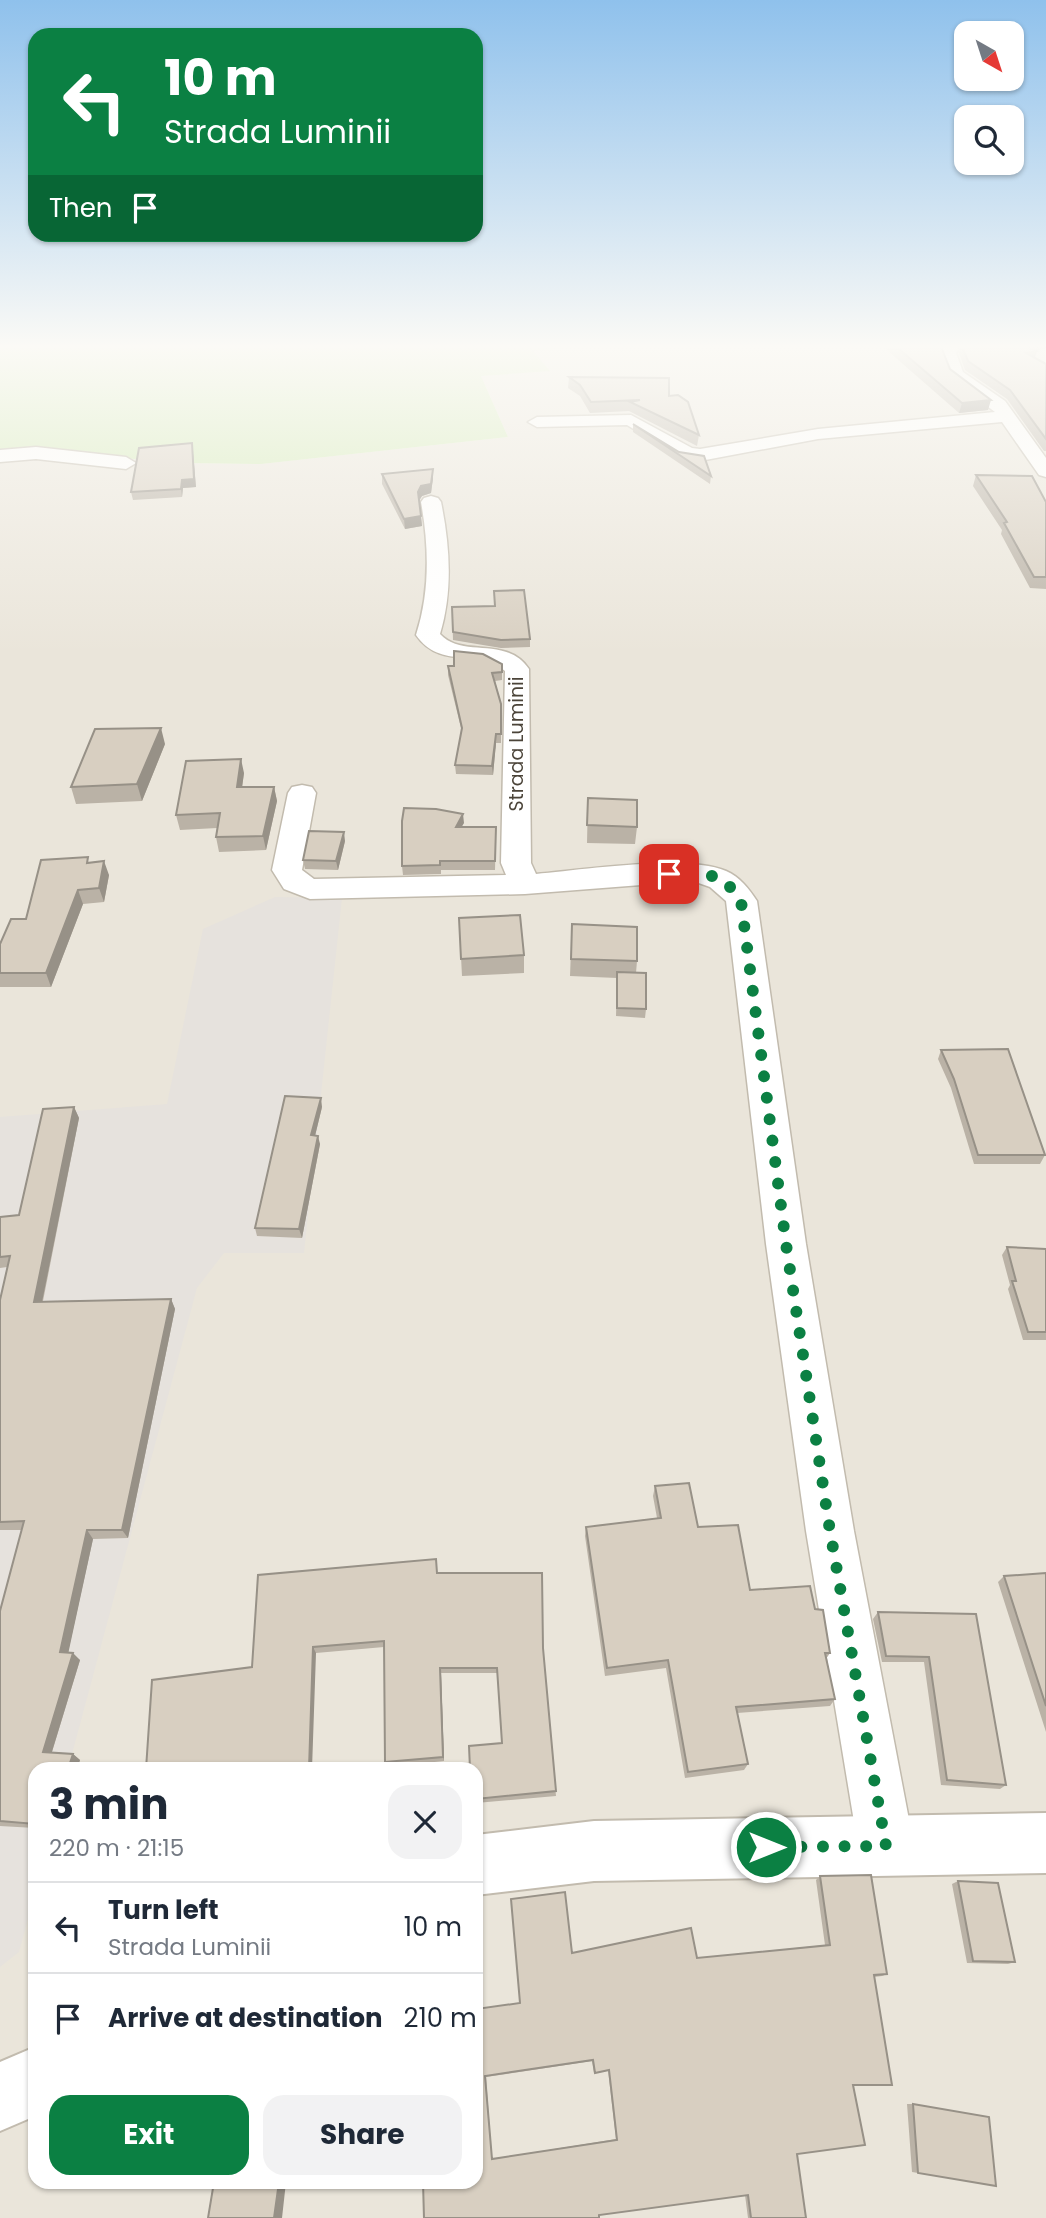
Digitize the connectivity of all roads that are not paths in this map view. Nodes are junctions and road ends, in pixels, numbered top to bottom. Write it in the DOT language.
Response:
graph roads {
  1 [pos="678,448"];
  2 [pos="742,448"];
  3 [pos="1028,448"];
  4 [pos="0,456"];
  5 [pos="126,463"];
  6 [pos="1046,471"];
  7 [pos="430,502"];
  8 [pos="302,793"];
  9 [pos="525,884"];
  10 [pos="1046,1843"];
  11 [pos="886,1846"];
  12 [pos="483,1864"];
  13 [pos="28,2084"];
  14 [pos="0,2098"];
  1 -- 2 [label="street"];
  3 -- 6 [label="street"];
  4 -- 5 [label="street"];
  7 -- 9 [label="street, Strada Luminii"];
  8 -- 9 [label="street"];
  9 -- 11 [label="street"];
  10 -- 11 [label="street"];
  11 -- 12 [label="street"];
  13 -- 14 [label="street"];
}
